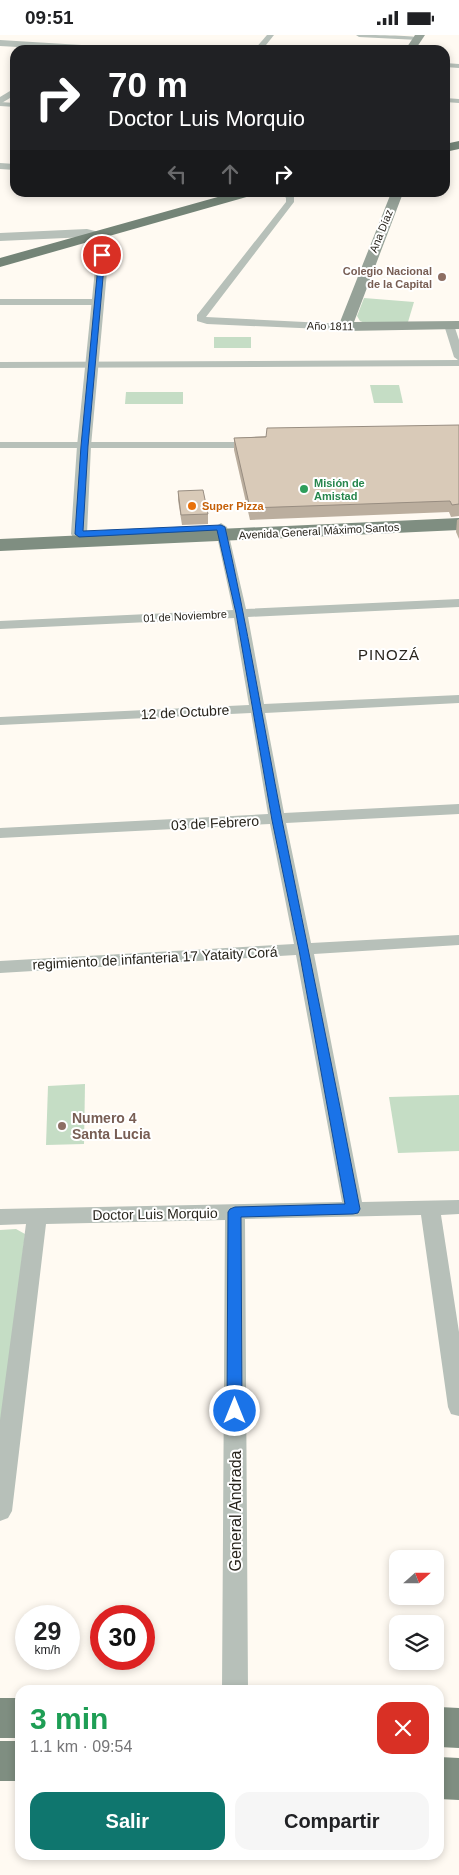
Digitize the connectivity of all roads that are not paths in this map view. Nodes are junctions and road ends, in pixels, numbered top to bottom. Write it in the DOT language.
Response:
graph roads {
  1 [pos="270,35"];
  2 [pos="359,35"];
  3 [pos="419,37"];
  4 [pos="99,39"];
  5 [pos="92,45"];
  6 [pos="262,45"];
  7 [pos="10,95"];
  8 [pos="0,103"];
  9 [pos="215,197"];
  10 [pos="230,197"];
  11 [pos="290,197"];
  12 [pos="395,197"];
  13 [pos="93,234"];
  14 [pos="32,235"];
  15 [pos="0,237"];
  16 [pos="51,243"];
  17 [pos="0,257"];
  18 [pos="0,263"];
  19 [pos="0,302"];
  20 [pos="97,302"];
  21 [pos="454,325"];
  22 [pos="345,327"];
  23 [pos="459,357"];
  24 [pos="92,363"];
  25 [pos="459,363"];
  26 [pos="0,365"];
  27 [pos="0,445"];
  28 [pos="253,445"];
  29 [pos="84,446"];
  30 [pos="459,517"];
  31 [pos="459,524"];
  32 [pos="221,531"];
  33 [pos="79,534"];
  34 [pos="0,538"];
  35 [pos="0,545"];
  36 [pos="459,603"];
  37 [pos="240,613"];
  38 [pos="0,625"];
  39 [pos="459,699"];
  40 [pos="258,708"];
  41 [pos="0,721"];
  42 [pos="459,809"];
  43 [pos="277,820"];
  44 [pos="0,833"];
  45 [pos="459,940"];
  46 [pos="304,950"];
  47 [pos="0,967"];
  48 [pos="430,1207"];
  49 [pos="459,1207"];
  50 [pos="353,1209"];
  51 [pos="235,1212"];
  52 [pos="0,1217"];
  53 [pos="37,1217"];
  54 [pos="459,1407"];
  55 [pos="0,1511"];
  56 [pos="235,1685"];
  57 [pos="0,1718"];
  58 [pos="15,1718"];
  59 [pos="444,1727"];
  60 [pos="459,1727"];
  61 [pos="0,1761"];
  62 [pos="15,1761"];
  63 [pos="444,1778"];
  64 [pos="459,1779"];
  1 -- 6 [label="street"];
  2 -- 3 [label="street"];
  4 -- 5 [label="street"];
  7 -- 8 [label="street"];
  9 -- 13 [label="highway"];
  10 -- 13 [label="highway"];
  11 -- 22 [label="street, Año 1811"];
  12 -- 22 [label="main road, Ana Díaz"];
  13 -- 14 [label="street"];
  13 -- 16 [label="highway"];
  13 -- 18 [label="highway"];
  13 -- 20 [label="street"];
  14 -- 15 [label="street"];
  14 -- 16 [label="highway"];
  16 -- 17 [label="highway"];
  19 -- 20 [label="street"];
  20 -- 24 [label="street"];
  21 -- 22 [label="main road, Año 1811"];
  21 -- 23 [label="street"];
  24 -- 25 [label="street"];
  24 -- 26 [label="street"];
  24 -- 29 [label="street"];
  27 -- 29 [label="street"];
  28 -- 29 [label="street"];
  29 -- 33 [label="street"];
  30 -- 32 [label="main road, Avenida General Máximo Santos"];
  31 -- 32 [label="main road, Avenida General Máximo Santos"];
  32 -- 33 [label="main road, Avenida General Máximo Santos"];
  32 -- 35 [label="main road, Avenida General Máximo Santos"];
  32 -- 37 [label="street"];
  33 -- 34 [label="main road, Avenida General Máximo Santos"];
  36 -- 37 [label="street, 01 de Noviembre"];
  37 -- 38 [label="street, 01 de Noviembre"];
  37 -- 40 [label="street"];
  39 -- 40 [label="street, 12 de Octubre"];
  40 -- 41 [label="street, 12 de Octubre"];
  40 -- 43 [label="street"];
  42 -- 43 [label="street, 03 de Febrero"];
  43 -- 44 [label="street, 03 de Febrero"];
  43 -- 46 [label="street"];
  45 -- 46 [label="street, regimiento de infanteria 17 Yataity Corá"];
  46 -- 47 [label="street, regimiento de infanteria 17 Yataity Corá"];
  46 -- 50 [label="street"];
  48 -- 49 [label="street, Doctor Luis Morquio"];
  48 -- 50 [label="street, Doctor Luis Morquio"];
  48 -- 54 [label="street"];
  50 -- 51 [label="street, Doctor Luis Morquio"];
  51 -- 53 [label="street, Doctor Luis Morquio"];
  51 -- 56 [label="street, General Andrada"];
  52 -- 53 [label="street, Doctor Luis Morquio"];
  53 -- 55 [label="street"];
  57 -- 58 [label="main road"];
  59 -- 60 [label="main road"];
  61 -- 62 [label="main road"];
  63 -- 64 [label="main road"];
}
